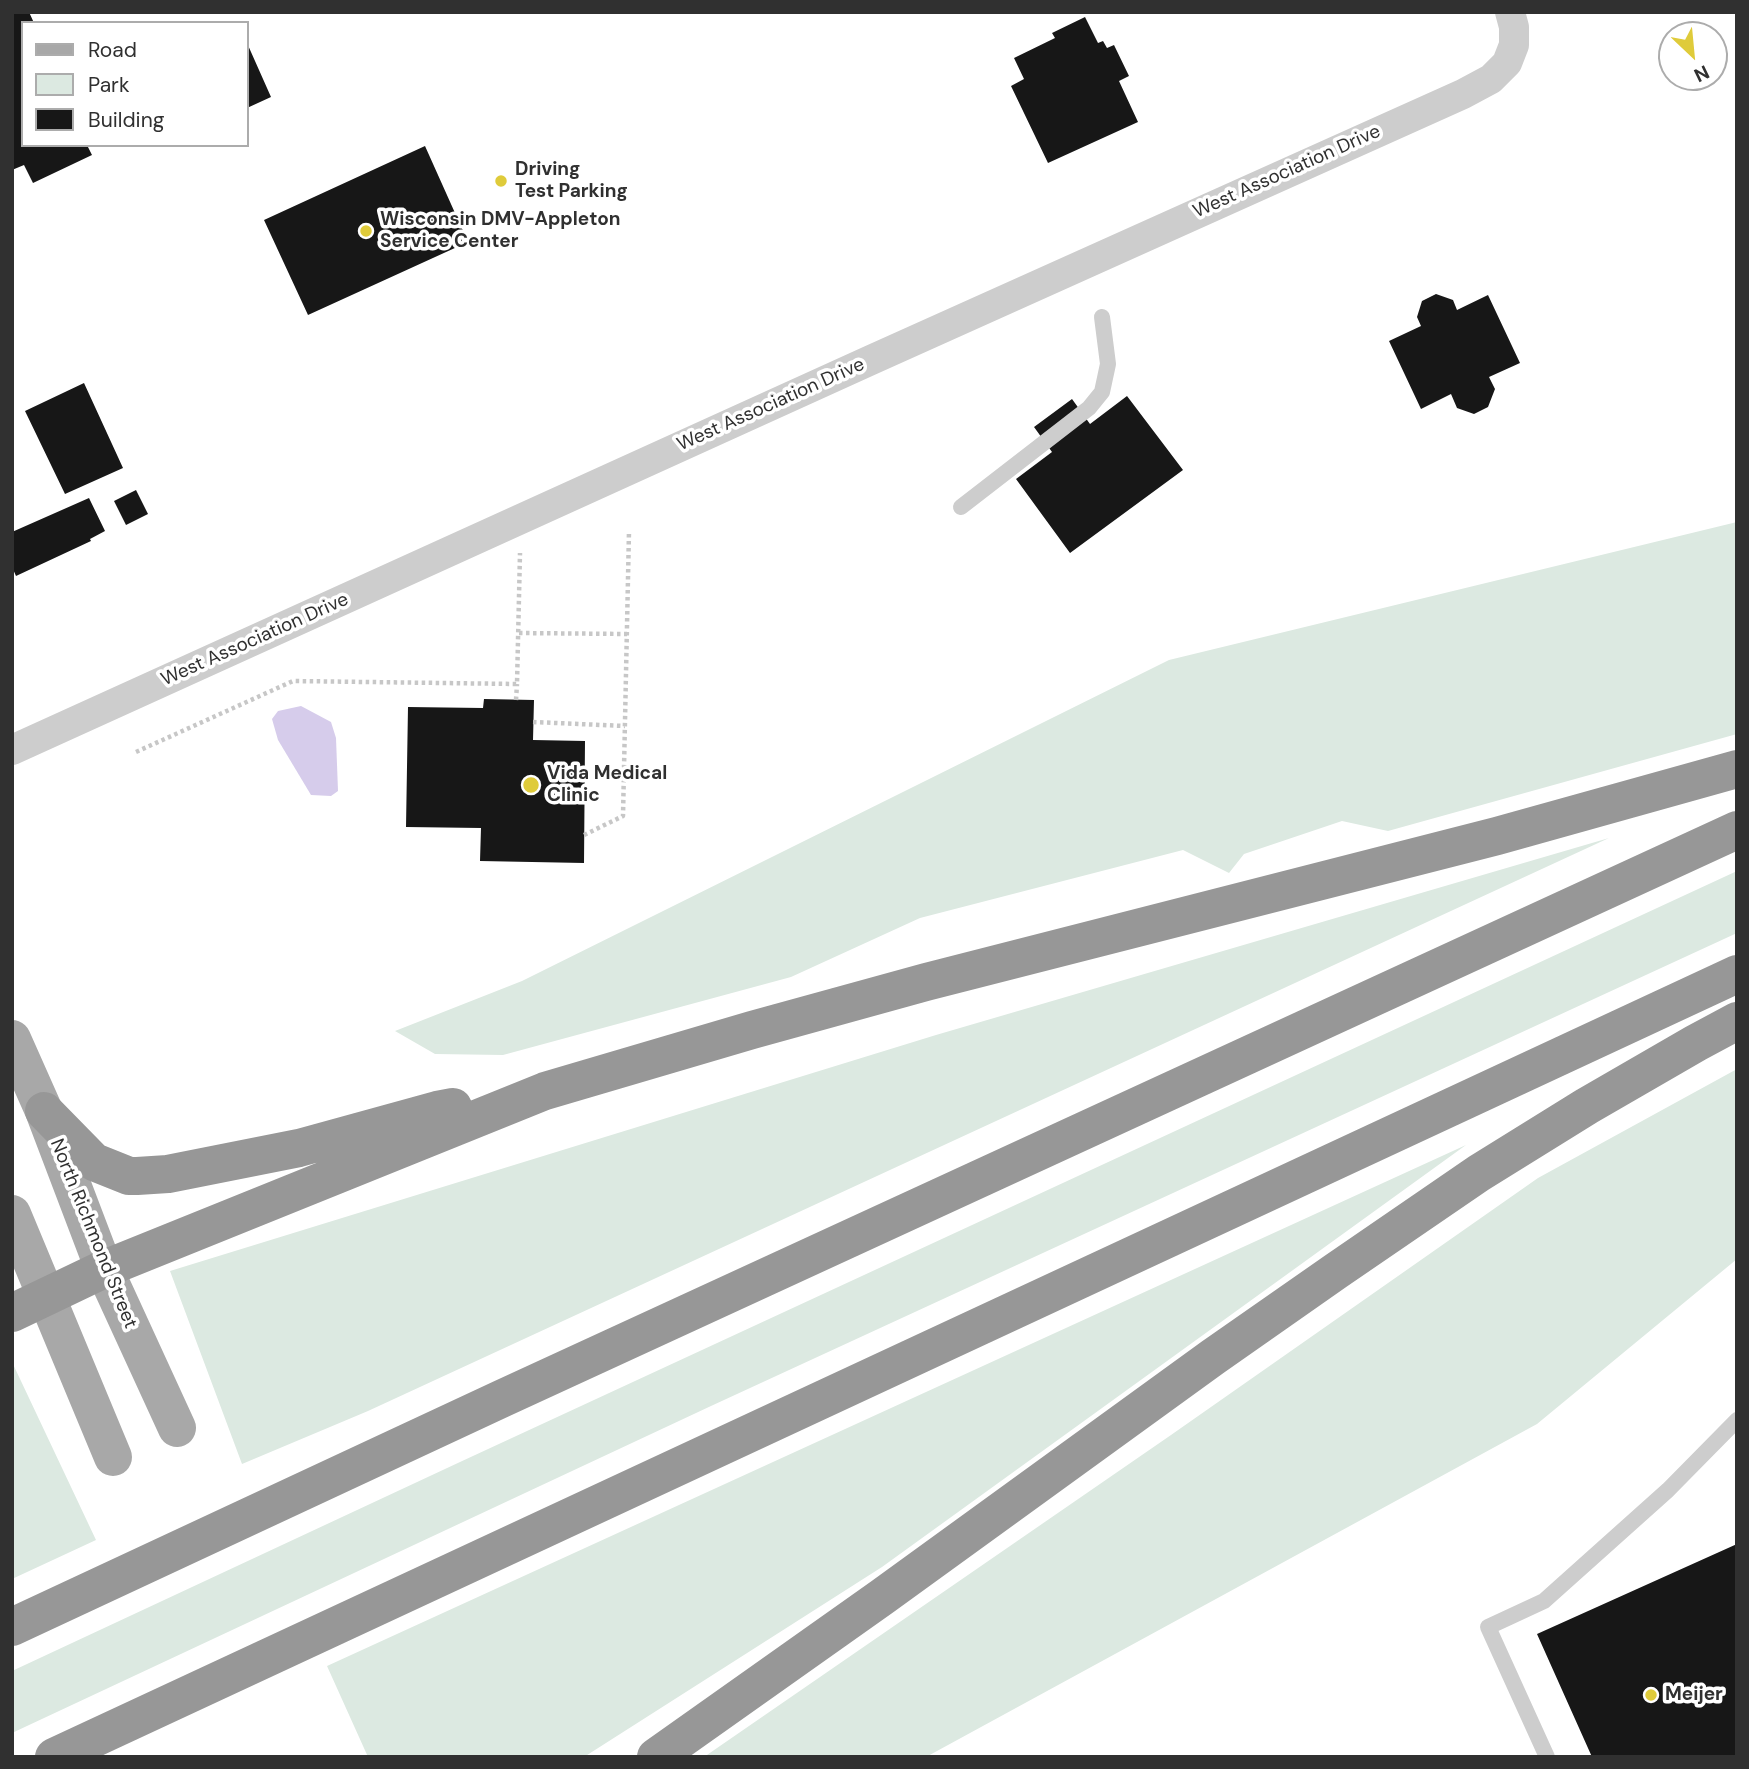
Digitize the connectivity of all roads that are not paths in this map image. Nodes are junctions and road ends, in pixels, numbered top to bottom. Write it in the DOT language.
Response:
graph roads {
  1 [pos="1510,12"];
  2 [pos="1102,317"];
  3 [pos="961,507"];
  4 [pos="12,750"];
  5 [pos="1737,769"];
  6 [pos="1737,830"];
  7 [pos="1737,974"];
  8 [pos="1737,1021"];
  9 [pos="12,1039"];
  10 [pos="545,1091"];
  11 [pos="44,1111"];
  12 [pos="12,1214"];
  13 [pos="104,1269"];
  14 [pos="47,1297"];
  15 [pos="12,1313"];
  16 [pos="1737,1420"];
  17 [pos="177,1428"];
  18 [pos="113,1457"];
  19 [pos="12,1627"];
  20 [pos="54,1757"];
  21 [pos="656,1757"];
  22 [pos="1547,1757"];
  1 -- 4 [label="street, West Association Drive"];
  2 -- 3 [label="lane"];
  5 -- 10 [label="highway"];
  6 -- 19 [label="highway"];
  7 -- 20 [label="highway"];
  8 -- 21 [label="highway"];
  9 -- 11 [label="main road, North Richmond Street"];
  10 -- 11 [label="highway"];
  10 -- 13 [label="highway"];
  11 -- 13 [label="main road, North Richmond Street"];
  12 -- 14 [label="main road"];
  13 -- 14 [label="highway"];
  13 -- 17 [label="main road, North Richmond Street"];
  14 -- 15 [label="highway"];
  14 -- 18 [label="main road"];
  16 -- 22 [label="lane"];
}
